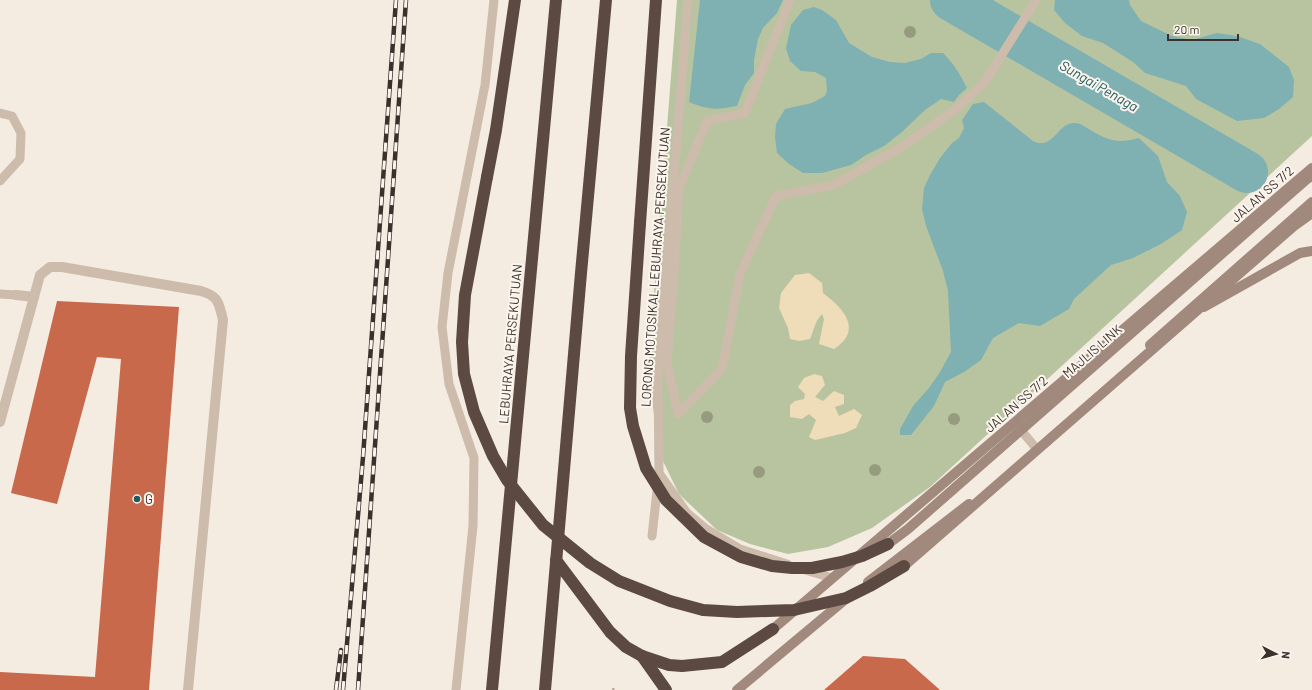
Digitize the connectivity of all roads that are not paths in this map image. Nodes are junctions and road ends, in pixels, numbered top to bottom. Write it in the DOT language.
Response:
graph roads {
  1 [pos="494,0"];
  2 [pos="516,0"];
  3 [pos="556,0"];
  4 [pos="606,0"];
  5 [pos="656,0"];
  6 [pos="688,0"];
  7 [pos="790,0"];
  8 [pos="1036,0"];
  9 [pos="0,113"];
  10 [pos="1312,168"];
  11 [pos="1312,176"];
  12 [pos="0,181"];
  13 [pos="1312,202"];
  14 [pos="1312,213"];
  15 [pos="1312,251"];
  16 [pos="0,294"];
  17 [pos="16,295"];
  18 [pos="34,297"];
  19 [pos="1172,326"];
  20 [pos="0,422"];
  21 [pos="1015,422"];
  22 [pos="1035,447"];
  23 [pos="659,473"];
  24 [pos="652,536"];
  25 [pos="888,544"];
  26 [pos="556,560"];
  27 [pos="904,566"];
  28 [pos="832,578"];
  29 [pos="773,629"];
  30 [pos="642,656"];
  31 [pos="188,690"];
  32 [pos="456,690"];
  33 [pos="492,690"];
  34 [pos="545,690"];
  35 [pos="666,690"];
  36 [pos="737,690"];
  1 -- 32 [label="lane"];
  2 -- 27 [label="highway, bridge"];
  3 -- 33 [label="highway, LEBUHRAYA PERSEKUTUAN"];
  4 -- 26 [label="highway"];
  5 -- 25 [label="highway, bridge"];
  6 -- 23 [label="lane, LORONG MOTOSIKAL LEBUHRAYA PERSEKUTUAN"];
  7 -- 8 [label="lane"];
  9 -- 12 [label="lane"];
  10 -- 21 [label="street, JALAN SS 7/2"];
  11 -- 25 [label="street, MAJLIS LINK, bridge"];
  13 -- 19 [label="street"];
  14 -- 27 [label="street, bridge"];
  15 -- 19 [label="street"];
  16 -- 17 [label="lane"];
  17 -- 18 [label="street"];
  18 -- 20 [label="street"];
  18 -- 31 [label="street"];
  19 -- 22 [label="street"];
  21 -- 22 [label="lane"];
  21 -- 28 [label="street, JALAN SS 7/2"];
  22 -- 36 [label="street"];
  23 -- 24 [label="lane, LORONG MOTOSIKAL LEBUHRAYA PERSEKUTUAN"];
  23 -- 28 [label="lane"];
  26 -- 30 [label="highway"];
  26 -- 34 [label="highway"];
  28 -- 29 [label="street, JALAN SS 7/2"];
  29 -- 30 [label="highway"];
  30 -- 35 [label="highway"];
}
